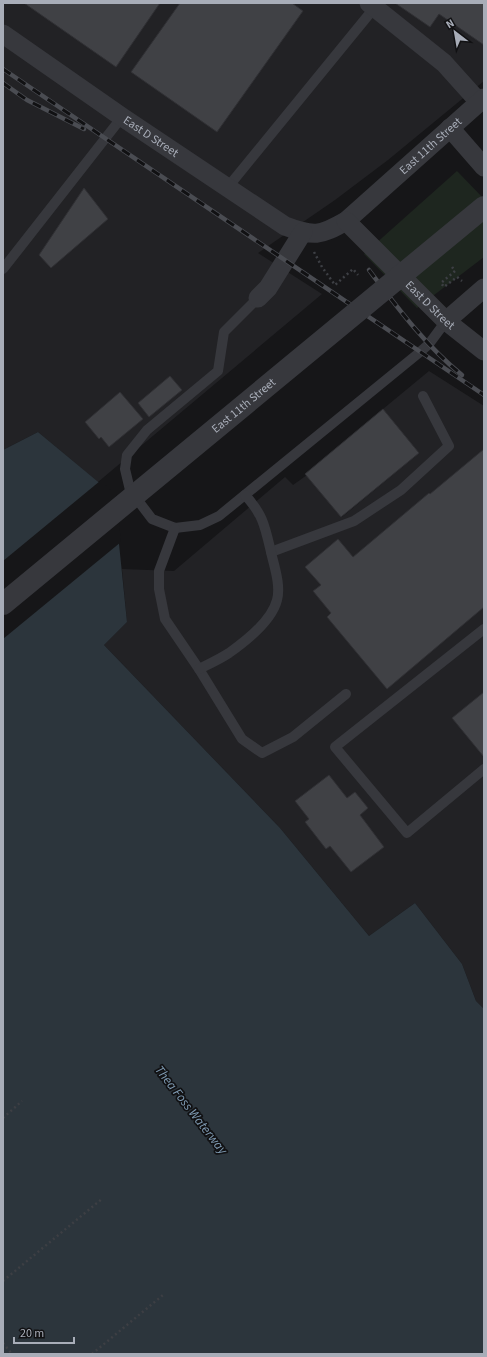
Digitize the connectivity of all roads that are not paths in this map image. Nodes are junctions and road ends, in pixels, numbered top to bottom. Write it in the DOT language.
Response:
graph roads {
  1 [pos="372,5"];
  2 [pos="3,34"];
  3 [pos="482,100"];
  4 [pos="122,117"];
  5 [pos="450,128"];
  6 [pos="484,167"];
  7 [pos="228,187"];
  8 [pos="484,207"];
  9 [pos="346,221"];
  10 [pos="303,232"];
  11 [pos="3,269"];
  12 [pos="484,288"];
  13 [pos="258,298"];
  14 [pos="446,321"];
  15 [pos="484,351"];
  16 [pos="423,396"];
  17 [pos="245,494"];
  18 [pos="175,528"];
  19 [pos="271,552"];
  20 [pos="3,604"];
  21 [pos="484,629"];
  22 [pos="199,669"];
  23 [pos="346,694"];
  24 [pos="484,769"];
  1 -- 3 [label="street"];
  1 -- 7 [label="lane"];
  2 -- 4 [label="street, East D Street"];
  3 -- 5 [label="street, East 11th Street"];
  4 -- 7 [label="street, East D Street"];
  4 -- 11 [label="lane"];
  5 -- 6 [label="street"];
  5 -- 9 [label="street, East 11th Street"];
  7 -- 10 [label="street, East D Street"];
  8 -- 20 [label="street, East 11th Street, bridge"];
  9 -- 10 [label="street, East 11th Street"];
  9 -- 14 [label="street, East D Street"];
  10 -- 13 [label="street"];
  12 -- 14 [label="street"];
  13 -- 18 [label="lane"];
  14 -- 15 [label="street, East D Street"];
  14 -- 17 [label="lane"];
  16 -- 19 [label="lane"];
  17 -- 18 [label="lane"];
  17 -- 19 [label="lane"];
  18 -- 22 [label="lane"];
  19 -- 22 [label="lane"];
  21 -- 24 [label="lane"];
  22 -- 23 [label="lane"];
}
